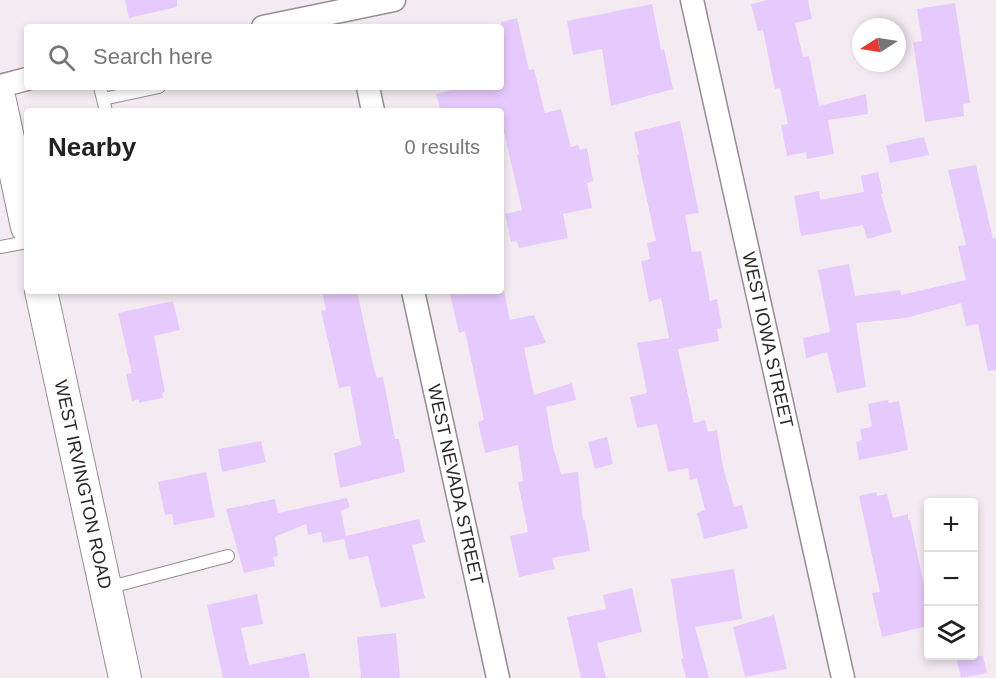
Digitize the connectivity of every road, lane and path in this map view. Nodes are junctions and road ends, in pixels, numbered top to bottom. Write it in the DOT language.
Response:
graph roads {
  1 [pos="394,0"];
  2 [pos="692,0"];
  3 [pos="351,12"];
  4 [pos="281,24"];
  5 [pos="24,80"];
  6 [pos="0,86"];
  7 [pos="145,90"];
  8 [pos="369,90"];
  9 [pos="103,99"];
  10 [pos="0,101"];
  11 [pos="372,108"];
  12 [pos="24,202"];
  13 [pos="24,243"];
  14 [pos="0,247"];
  15 [pos="42,294"];
  16 [pos="414,294"];
  17 [pos="228,556"];
  18 [pos="106,588"];
  19 [pos="125,678"];
  20 [pos="498,678"];
  21 [pos="843,678"];
  1 -- 3 [label="street"];
  2 -- 21 [label="street, WEST IOWA STREET"];
  3 -- 4 [label="street"];
  5 -- 6 [label="street"];
  7 -- 9 [label="lane"];
  8 -- 11 [label="street"];
  10 -- 12 [label="main road"];
  13 -- 14 [label="lane"];
  15 -- 18 [label="main road, WEST IRVINGTON ROAD"];
  16 -- 20 [label="street, WEST NEVADA STREET"];
  17 -- 18 [label="lane"];
  18 -- 19 [label="main road, WEST IRVINGTON ROAD"];
}
